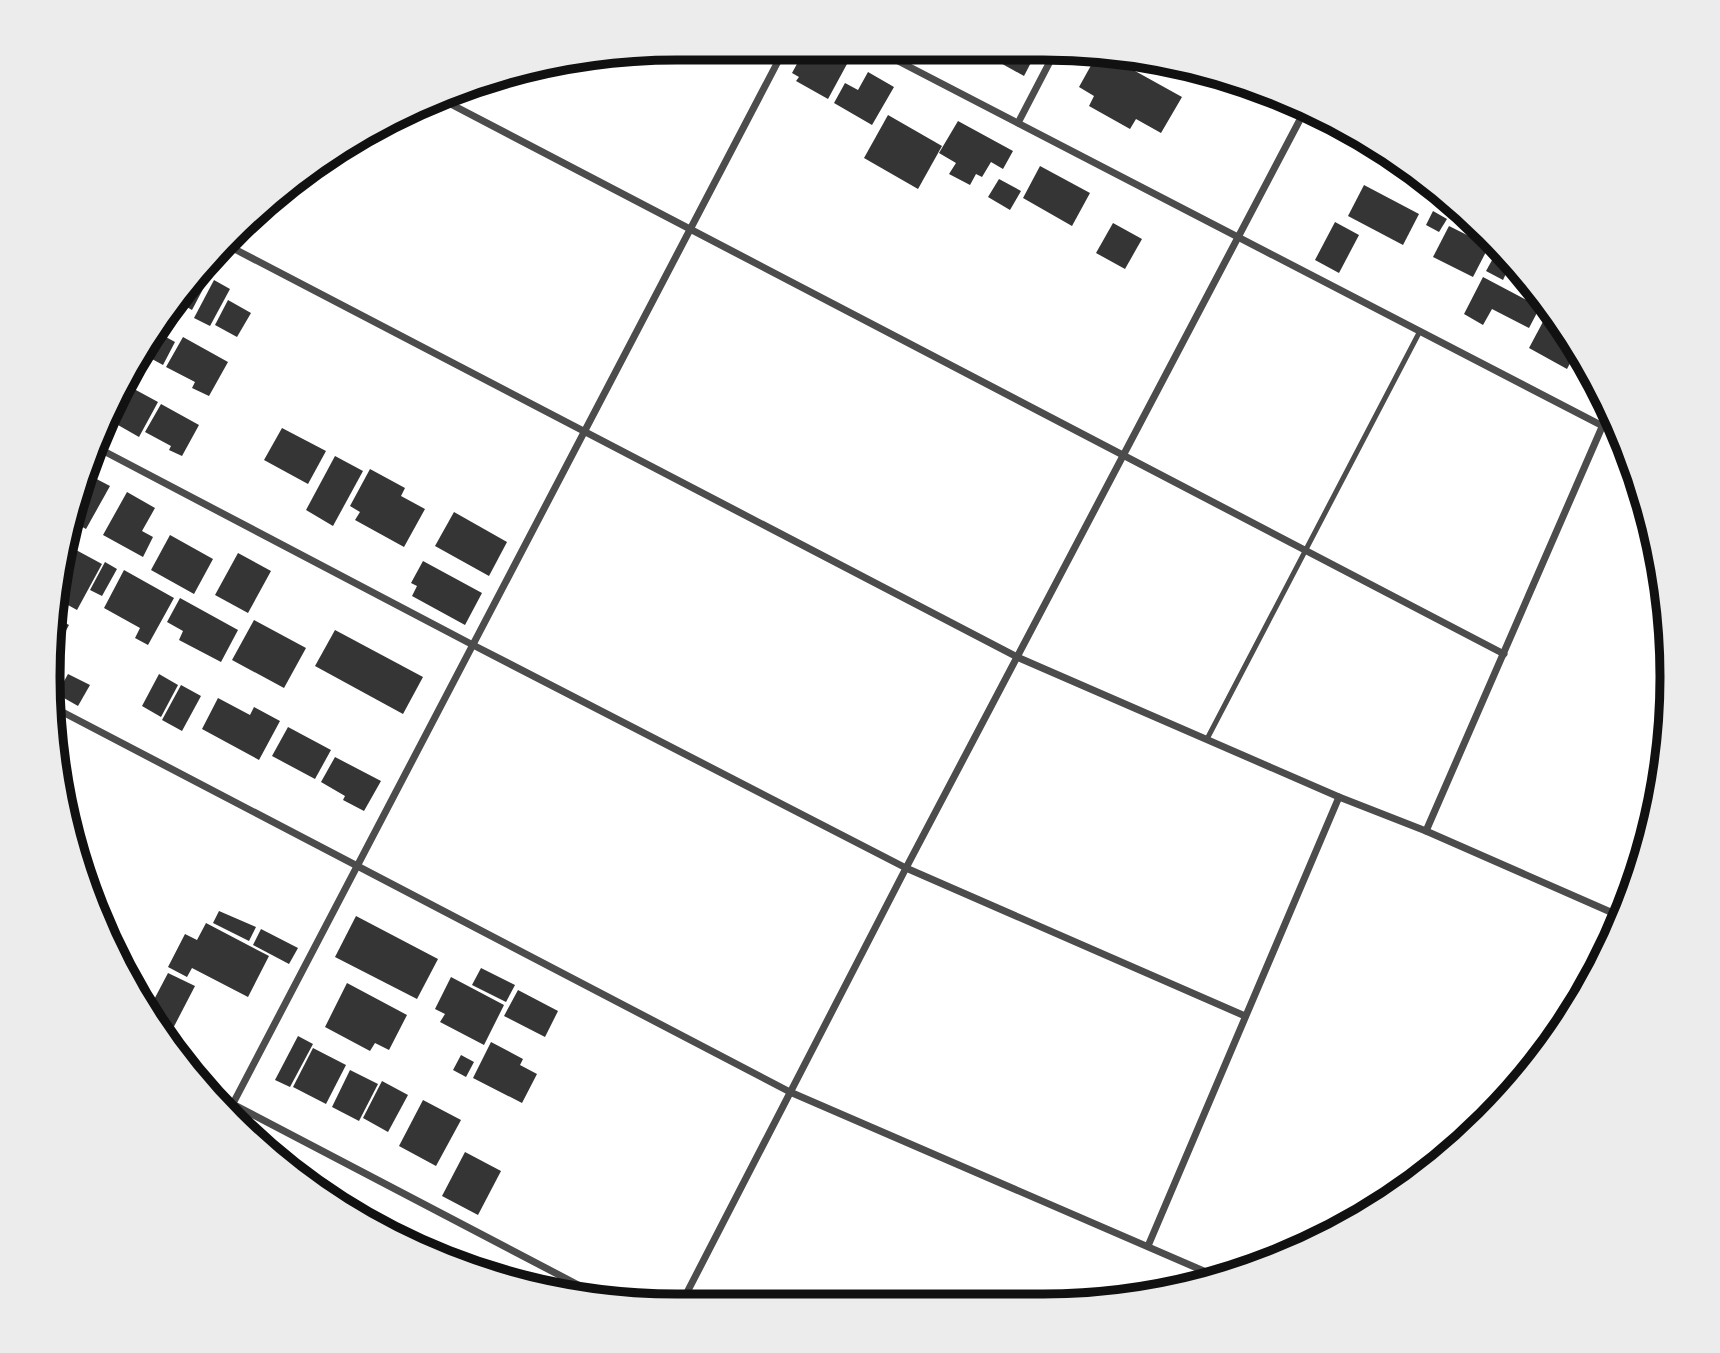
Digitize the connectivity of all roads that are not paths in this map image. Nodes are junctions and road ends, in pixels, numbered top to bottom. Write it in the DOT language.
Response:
graph roads {
  1 [pos="779,60"];
  2 [pos="896,60"];
  3 [pos="1051,60"];
  4 [pos="448,103"];
  5 [pos="1302,116"];
  6 [pos="1018,123"];
  7 [pos="691,230"];
  8 [pos="1239,238"];
  9 [pos="233,248"];
  10 [pos="1420,331"];
  11 [pos="1602,427"];
  12 [pos="1609,430"];
  13 [pos="583,432"];
  14 [pos="102,450"];
  15 [pos="1123,455"];
  16 [pos="1306,550"];
  17 [pos="473,645"];
  18 [pos="1504,654"];
  19 [pos="1017,657"];
  20 [pos="61,711"];
  21 [pos="1207,739"];
  22 [pos="1339,797"];
  23 [pos="1426,831"];
  24 [pos="359,865"];
  25 [pos="906,868"];
  26 [pos="1614,913"];
  27 [pos="1245,1016"];
  28 [pos="790,1092"];
  29 [pos="233,1104"];
  30 [pos="1148,1246"];
  31 [pos="1205,1271"];
  32 [pos="579,1285"];
  33 [pos="686,1294"];
  1 -- 7 [label="street"];
  2 -- 6 [label="street"];
  3 -- 6 [label="street"];
  4 -- 7 [label="street"];
  5 -- 8 [label="street"];
  6 -- 8 [label="street"];
  7 -- 13 [label="street"];
  7 -- 15 [label="street"];
  8 -- 10 [label="street"];
  8 -- 15 [label="street"];
  9 -- 13 [label="street"];
  10 -- 11 [label="street"];
  10 -- 16 [label="lane"];
  11 -- 12 [label="street"];
  11 -- 18 [label="street"];
  13 -- 17 [label="street"];
  13 -- 19 [label="street"];
  14 -- 17 [label="street"];
  15 -- 16 [label="street"];
  15 -- 19 [label="street"];
  16 -- 18 [label="street"];
  16 -- 21 [label="lane"];
  17 -- 24 [label="street"];
  17 -- 25 [label="street"];
  18 -- 23 [label="street"];
  19 -- 21 [label="street"];
  19 -- 25 [label="street"];
  20 -- 24 [label="street"];
  21 -- 22 [label="street"];
  22 -- 23 [label="street"];
  22 -- 27 [label="street"];
  23 -- 26 [label="street"];
  24 -- 28 [label="street"];
  24 -- 29 [label="street"];
  25 -- 27 [label="street"];
  25 -- 28 [label="street"];
  27 -- 30 [label="street"];
  28 -- 30 [label="street"];
  28 -- 33 [label="street"];
  29 -- 32 [label="street"];
  30 -- 31 [label="street"];
}
